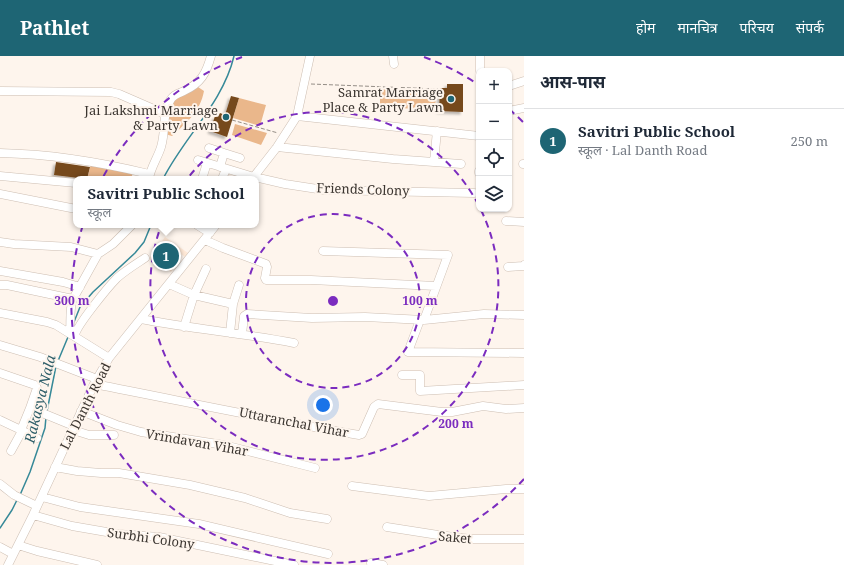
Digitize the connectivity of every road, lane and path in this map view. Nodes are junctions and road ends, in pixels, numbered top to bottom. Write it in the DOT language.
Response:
graph roads {
  1 [pos="211,56"];
  2 [pos="310,56"];
  3 [pos="480,56"];
  4 [pos="480,68"];
  5 [pos="524,81"];
  6 [pos="304,83"];
  7 [pos="512,85"];
  8 [pos="438,89"];
  9 [pos="0,91"];
  10 [pos="524,108"];
  11 [pos="512,110"];
  12 [pos="166,114"];
  13 [pos="297,116"];
  14 [pos="232,120"];
  15 [pos="437,131"];
  16 [pos="285,135"];
  17 [pos="476,136"];
  18 [pos="277,147"];
  19 [pos="209,148"];
  20 [pos="0,153"];
  21 [pos="224,153"];
  22 [pos="240,158"];
  23 [pos="198,160"];
  24 [pos="434,162"];
  25 [pos="207,163"];
  26 [pos="461,164"];
  27 [pos="223,168"];
  28 [pos="0,176"];
  29 [pos="149,176"];
  30 [pos="203,176"];
  31 [pos="222,176"];
  32 [pos="247,176"];
  33 [pos="255,176"];
  34 [pos="259,179"];
  35 [pos="73,182"];
  36 [pos="474,193"];
  37 [pos="0,194"];
  38 [pos="73,208"];
  39 [pos="506,221"];
  40 [pos="524,222"];
  41 [pos="129,228"];
  42 [pos="202,228"];
  43 [pos="214,228"];
  44 [pos="210,233"];
  45 [pos="205,240"];
  46 [pos="0,242"];
  47 [pos="324,251"];
  48 [pos="98,254"];
  49 [pos="145,258"];
  50 [pos="524,265"];
  51 [pos="508,266"];
  52 [pos="206,269"];
  53 [pos="0,271"];
  54 [pos="169,284"];
  55 [pos="0,285"];
  56 [pos="239,285"];
  57 [pos="436,286"];
  58 [pos="80,287"];
  59 [pos="194,295"];
  60 [pos="73,299"];
  61 [pos="233,304"];
  62 [pos="0,313"];
  63 [pos="524,315"];
  64 [pos="141,319"];
  65 [pos="422,320"];
  66 [pos="184,327"];
  67 [pos="230,333"];
  68 [pos="242,334"];
  69 [pos="72,335"];
  70 [pos="294,342"];
  71 [pos="0,345"];
  72 [pos="524,353"];
  73 [pos="109,358"];
  74 [pos="0,373"];
  75 [pos="402,375"];
  76 [pos="95,382"];
  77 [pos="524,385"];
  78 [pos="30,408"];
  79 [pos="524,408"];
  80 [pos="82,411"];
  81 [pos="0,420"];
  82 [pos="73,428"];
  83 [pos="22,431"];
  84 [pos="114,435"];
  85 [pos="37,438"];
  86 [pos="11,451"];
  87 [pos="55,467"];
  88 [pos="315,468"];
  89 [pos="0,484"];
  90 [pos="352,486"];
  91 [pos="524,489"];
  92 [pos="42,497"];
  93 [pos="37,506"];
  94 [pos="33,515"];
  95 [pos="326,519"];
  96 [pos="387,527"];
  97 [pos="524,539"];
  98 [pos="18,545"];
  99 [pos="0,547"];
  100 [pos="13,554"];
  101 [pos="328,554"];
  102 [pos="371,563"];
  103 [pos="8,565"];
  104 [pos="97,565"];
  105 [pos="294,565"];
  106 [pos="383,565"];
  1 -- 12 [label="street"];
  2 -- 6 [label="street"];
  3 -- 4 [label="street"];
  5 -- 7 [label="street"];
  6 -- 8 [label="path"];
  6 -- 13 [label="street"];
  9 -- 12 [label="street"];
  10 -- 11 [label="street"];
  12 -- 29 [label="street"];
  13 -- 15 [label="street"];
  13 -- 16 [label="street"];
  14 -- 16 [label="path"];
  15 -- 17 [label="street"];
  15 -- 24 [label="street"];
  16 -- 18 [label="street"];
  18 -- 24 [label="street"];
  18 -- 33 [label="street"];
  19 -- 21 [label="street"];
  20 -- 29 [label="street"];
  21 -- 22 [label="street"];
  21 -- 27 [label="street"];
  23 -- 25 [label="street, Friends Colony"];
  24 -- 26 [label="street"];
  25 -- 27 [label="street, Friends Colony"];
  25 -- 30 [label="street"];
  27 -- 31 [label="street"];
  27 -- 32 [label="street, Friends Colony"];
  28 -- 35 [label="street"];
  34 -- 36 [label="street, Friends Colony"];
  37 -- 38 [label="street"];
  39 -- 40 [label="street"];
  41 -- 48 [label="street"];
  42 -- 44 [label="street"];
  43 -- 44 [label="street, Lal Danth Road"];
  44 -- 45 [label="street, Lal Danth Road"];
  45 -- 54 [label="street, Lal Danth Road"];
  45 -- 57 [label="street"];
  46 -- 48 [label="street"];
  47 -- 57 [label="street"];
  48 -- 58 [label="street"];
  49 -- 69 [label="street"];
  50 -- 51 [label="street"];
  52 -- 59 [label="street"];
  53 -- 58 [label="street"];
  54 -- 59 [label="street"];
  54 -- 64 [label="street, Lal Danth Road"];
  55 -- 60 [label="street"];
  56 -- 61 [label="street"];
  57 -- 65 [label="street"];
  58 -- 60 [label="street"];
  59 -- 61 [label="street"];
  59 -- 66 [label="street"];
  60 -- 69 [label="street"];
  61 -- 67 [label="street"];
  62 -- 69 [label="street"];
  63 -- 65 [label="street"];
  64 -- 66 [label="street"];
  64 -- 73 [label="street, Lal Danth Road"];
  65 -- 68 [label="street"];
  65 -- 72 [label="street"];
  66 -- 67 [label="street"];
  67 -- 68 [label="street"];
  68 -- 70 [label="street"];
  69 -- 73 [label="street"];
  71 -- 76 [label="street"];
  73 -- 76 [label="street, Lal Danth Road"];
  74 -- 78 [label="street"];
  75 -- 77 [label="street"];
  76 -- 79 [label="street, Uttaranchal Vihar"];
  76 -- 80 [label="street, Lal Danth Road"];
  78 -- 82 [label="street"];
  78 -- 83 [label="street"];
  80 -- 82 [label="street, Lal Danth Road"];
  80 -- 88 [label="street, Vrindavan Vihar"];
  81 -- 83 [label="street"];
  82 -- 84 [label="street"];
  82 -- 87 [label="street, Lal Danth Road"];
  83 -- 85 [label="street"];
  83 -- 86 [label="street"];
  87 -- 92 [label="street, Lal Danth Road"];
  87 -- 95 [label="street"];
  89 -- 93 [label="street"];
  90 -- 91 [label="street"];
  92 -- 93 [label="street, Lal Danth Road"];
  92 -- 101 [label="street"];
  93 -- 94 [label="street, Lal Danth Road"];
  94 -- 98 [label="street, Lal Danth Road"];
  94 -- 105 [label="street, Surbhi Colony"];
  96 -- 97 [label="street, Saket"];
  98 -- 100 [label="street, Lal Danth Road"];
  98 -- 104 [label="street"];
  99 -- 100 [label="street"];
  100 -- 103 [label="street, Lal Danth Road"];
  102 -- 106 [label="street"];
}
